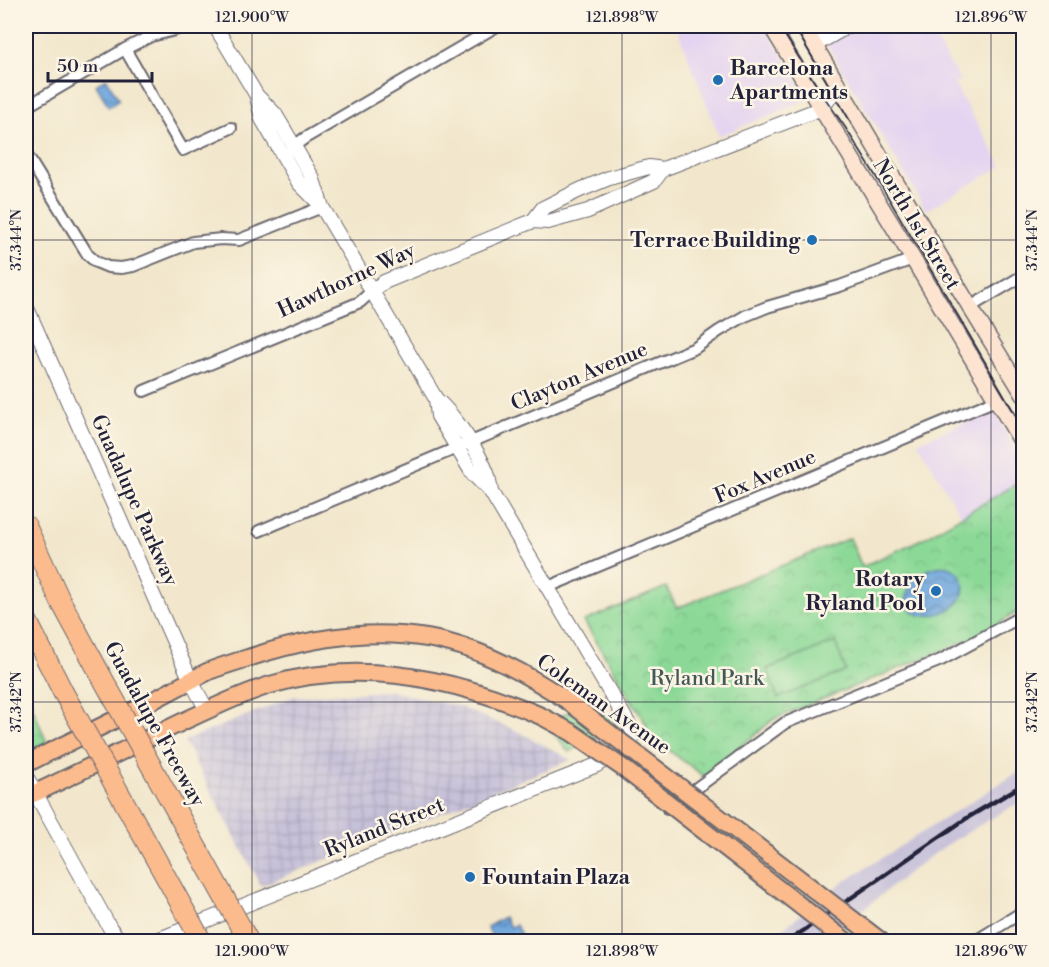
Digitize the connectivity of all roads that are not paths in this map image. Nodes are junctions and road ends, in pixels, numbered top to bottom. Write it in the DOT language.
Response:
graph roads {
  1 [pos="186,26"];
  2 [pos="215,26"];
  3 [pos="497,26"];
  4 [pos="771,26"];
  5 [pos="803,26"];
  6 [pos="848,26"];
  7 [pos="815,45"];
  8 [pos="125,49"];
  9 [pos="837,82"];
  10 [pos="26,107"];
  11 [pos="822,108"];
  12 [pos="231,128"];
  13 [pos="289,152"];
  14 [pos="26,153"];
  15 [pos="663,169"];
  16 [pos="322,207"];
  17 [pos="533,221"];
  18 [pos="913,259"];
  19 [pos="1023,275"];
  20 [pos="372,291"];
  21 [pos="26,306"];
  22 [pos="969,307"];
  23 [pos="144,391"];
  24 [pos="1023,395"];
  25 [pos="996,400"];
  26 [pos="464,446"];
  27 [pos="1023,447"];
  28 [pos="26,526"];
  29 [pos="259,531"];
  30 [pos="548,587"];
  31 [pos="1023,615"];
  32 [pos="26,619"];
  33 [pos="191,681"];
  34 [pos="207,711"];
  35 [pos="628,744"];
  36 [pos="26,764"];
  37 [pos="26,776"];
  38 [pos="30,795"];
  39 [pos="689,795"];
  40 [pos="668,809"];
  41 [pos="1023,912"];
  42 [pos="975,941"];
  43 [pos="123,942"];
  44 [pos="152,942"];
  45 [pos="202,942"];
  46 [pos="249,942"];
  47 [pos="847,942"];
  48 [pos="882,942"];
  1 -- 8 [label="street"];
  2 -- 13 [label="street"];
  3 -- 13 [label="street"];
  4 -- 11 [label="main road, North 1st Street"];
  5 -- 7 [label="main road, North 1st Street"];
  6 -- 7 [label="street"];
  7 -- 9 [label="main road, North 1st Street"];
  8 -- 10 [label="street"];
  8 -- 12 [label="street"];
  9 -- 11 [label="street"];
  9 -- 22 [label="main road, North 1st Street"];
  11 -- 15 [label="street, Hawthorne Way"];
  11 -- 18 [label="main road, North 1st Street"];
  13 -- 16 [label="street"];
  14 -- 16 [label="street"];
  15 -- 17 [label="street, Hawthorne Way"];
  15 -- 17 [label="street, Hawthorne Way"];
  16 -- 20 [label="street"];
  17 -- 20 [label="street, Hawthorne Way"];
  18 -- 25 [label="main road, North 1st Street"];
  18 -- 26 [label="street, Clayton Avenue"];
  19 -- 22 [label="street"];
  20 -- 23 [label="street, Hawthorne Way"];
  20 -- 26 [label="street"];
  21 -- 33 [label="street, Guadalupe Parkway"];
  22 -- 24 [label="main road, North 1st Street"];
  25 -- 27 [label="main road, North 1st Street"];
  25 -- 30 [label="street, Fox Avenue"];
  26 -- 29 [label="street, Clayton Avenue"];
  26 -- 30 [label="street"];
  28 -- 46 [label="highway, Guadalupe Freeway, bridge"];
  30 -- 35 [label="street"];
  31 -- 39 [label="street"];
  32 -- 45 [label="highway, bridge"];
  33 -- 34 [label="street, Guadalupe Parkway"];
  33 -- 36 [label="main road, Coleman Avenue"];
  33 -- 48 [label="main road, Coleman Avenue, bridge"];
  34 -- 38 [label="main road, Coleman Avenue"];
  34 -- 47 [label="main road, Coleman Avenue, bridge"];
  35 -- 39 [label="street"];
  35 -- 44 [label="street, Ryland Street"];
  37 -- 38 [label="street"];
  38 -- 43 [label="street"];
  39 -- 40 [label="street"];
  41 -- 42 [label="street"];
}
